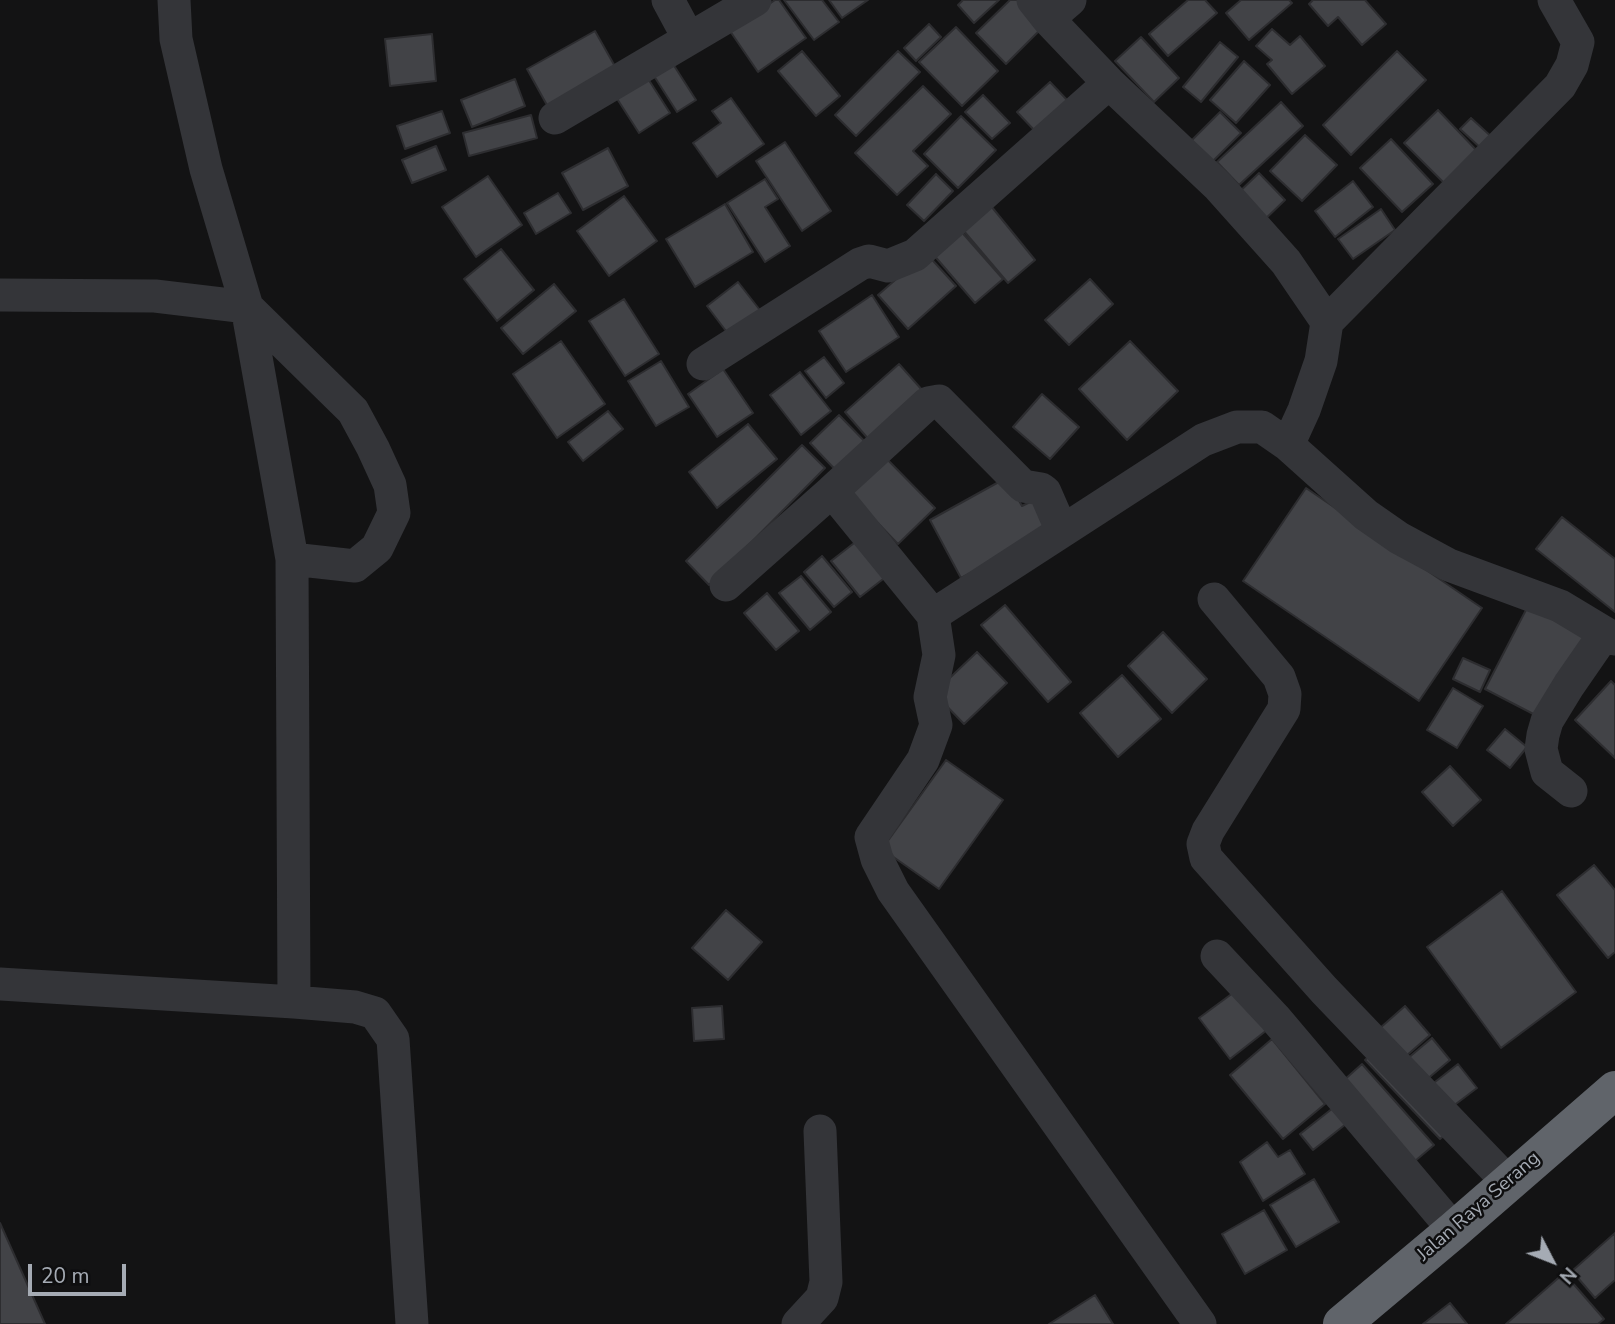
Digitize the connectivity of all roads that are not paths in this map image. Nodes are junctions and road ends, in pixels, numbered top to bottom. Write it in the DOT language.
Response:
graph roads {
  1 [pos="174,0"];
  2 [pos="668,0"];
  3 [pos="755,0"];
  4 [pos="1554,0"];
  5 [pos="1051,6"];
  6 [pos="689,39"];
  7 [pos="1109,83"];
  8 [pos="555,118"];
  9 [pos="0,295"];
  10 [pos="247,307"];
  11 [pos="1327,321"];
  12 [pos="703,364"];
  13 [pos="1288,444"];
  14 [pos="832,491"];
  15 [pos="1062,531"];
  16 [pos="292,559"];
  17 [pos="726,585"];
  18 [pos="1214,598"];
  19 [pos="933,615"];
  20 [pos="1610,636"];
  21 [pos="1571,791"];
  22 [pos="1217,956"];
  23 [pos="0,984"];
  24 [pos="294,1002"];
  25 [pos="1615,1090"];
  26 [pos="820,1131"];
  27 [pos="1508,1182"];
  28 [pos="1454,1230"];
  29 [pos="412,1324"];
  30 [pos="798,1324"];
  31 [pos="1200,1324"];
  32 [pos="1342,1324"];
  1 -- 10 [label="street"];
  2 -- 6 [label="street"];
  3 -- 6 [label="street"];
  4 -- 11 [label="street"];
  5 -- 7 [label="street"];
  6 -- 8 [label="street"];
  7 -- 11 [label="street"];
  7 -- 12 [label="street"];
  9 -- 10 [label="street"];
  10 -- 16 [label="street"];
  10 -- 16 [label="street"];
  11 -- 13 [label="street"];
  13 -- 15 [label="street"];
  13 -- 20 [label="street"];
  14 -- 15 [label="street"];
  14 -- 17 [label="street"];
  14 -- 19 [label="street"];
  15 -- 19 [label="street"];
  16 -- 24 [label="street"];
  18 -- 27 [label="street"];
  19 -- 31 [label="street"];
  20 -- 21 [label="street"];
  22 -- 28 [label="street"];
  23 -- 24 [label="street"];
  24 -- 29 [label="street"];
  25 -- 27 [label="highway, Jalan Raya Serang"];
  26 -- 30 [label="street"];
  27 -- 28 [label="highway, Jalan Raya Serang"];
  28 -- 32 [label="highway, Jalan Raya Serang"];
}
